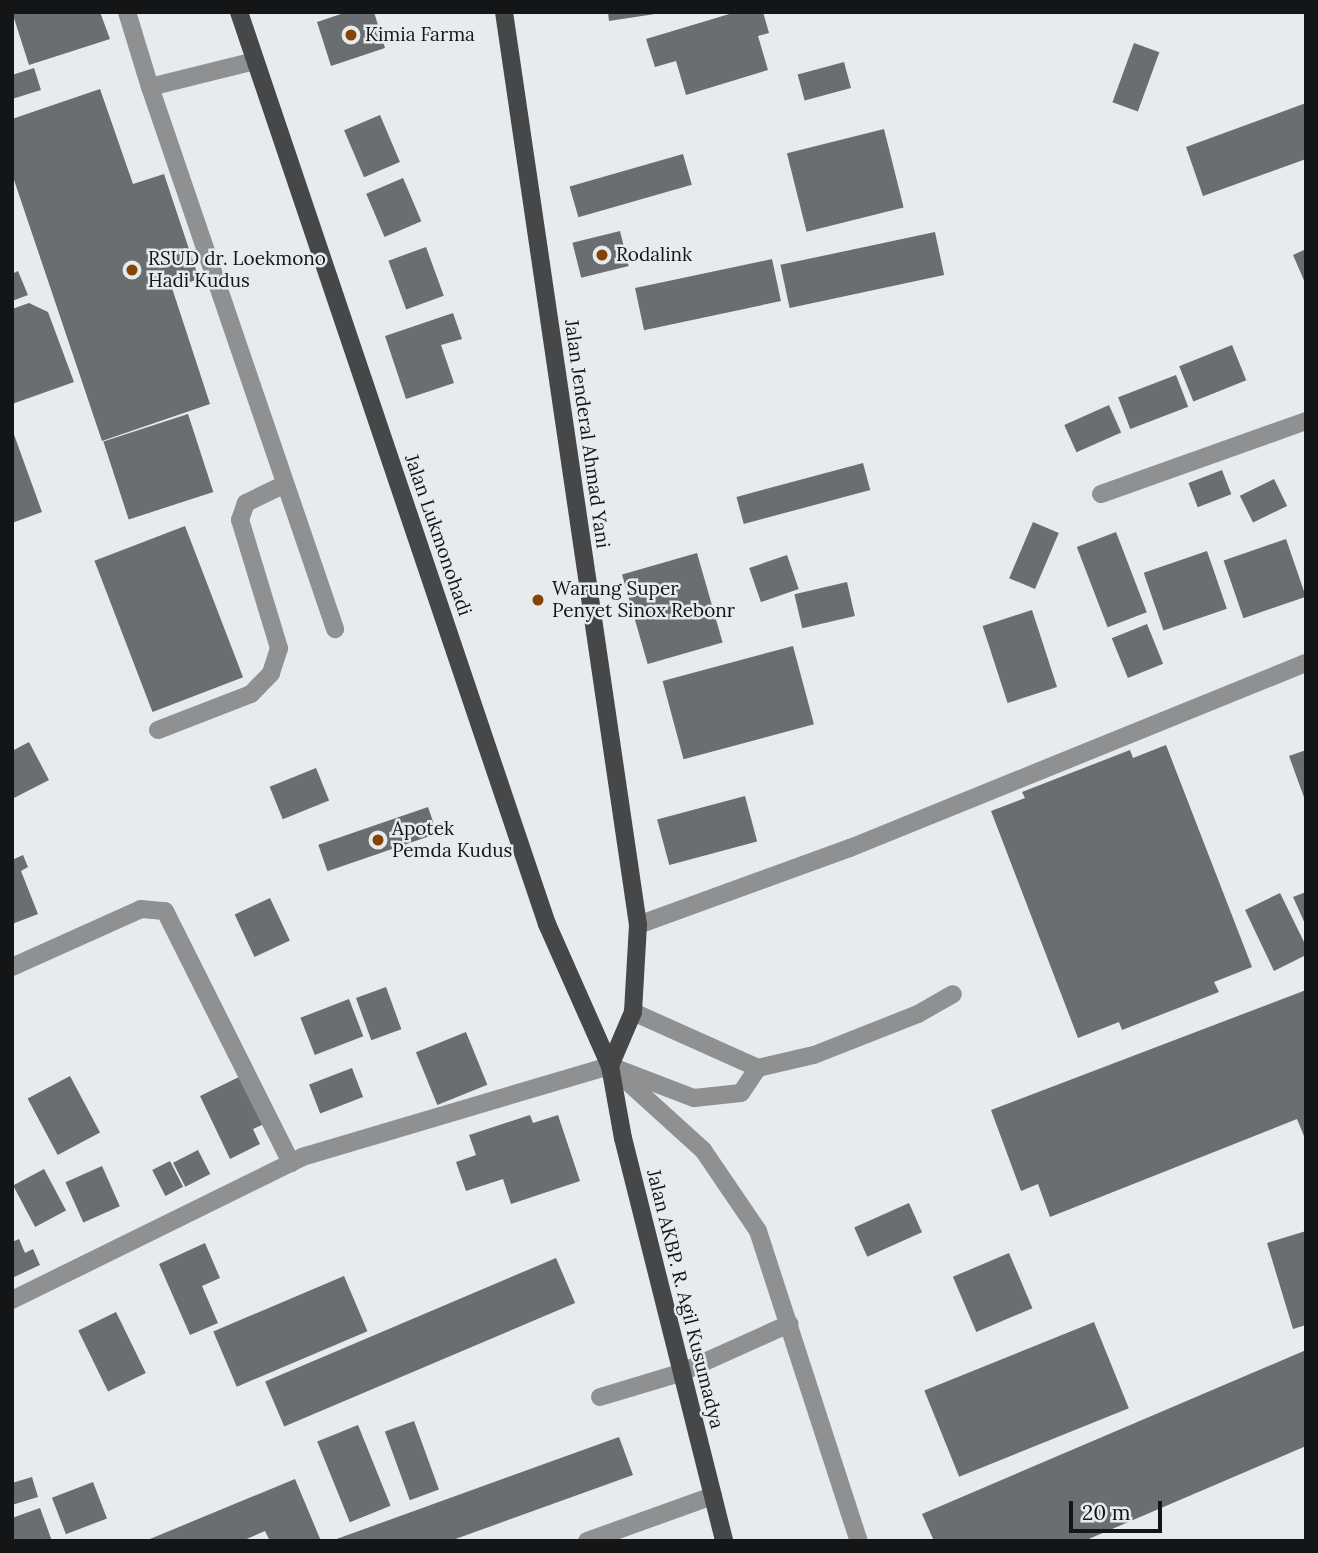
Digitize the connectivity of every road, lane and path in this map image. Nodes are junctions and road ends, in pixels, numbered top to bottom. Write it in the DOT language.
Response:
graph roads {
  1 [pos="127,12"];
  2 [pos="239,12"];
  3 [pos="503,12"];
  4 [pos="256,61"];
  5 [pos="150,87"];
  6 [pos="1306,421"];
  7 [pos="283,485"];
  8 [pos="1101,494"];
  9 [pos="335,629"];
  10 [pos="1306,663"];
  11 [pos="158,730"];
  12 [pos="638,925"];
  13 [pos="12,967"];
  14 [pos="953,994"];
  15 [pos="633,1012"];
  16 [pos="610,1066"];
  17 [pos="758,1068"];
  18 [pos="291,1163"];
  19 [pos="12,1300"];
  20 [pos="789,1324"];
  21 [pos="680,1373"];
  22 [pos="600,1397"];
  23 [pos="713,1496"];
  24 [pos="587,1541"];
  25 [pos="724,1541"];
  26 [pos="859,1541"];
  1 -- 5 [label="street"];
  2 -- 4 [label="main road, Jalan Lukmonohadi"];
  3 -- 12 [label="main road, Jalan Jenderal Ahmad Yani"];
  4 -- 5 [label="street"];
  4 -- 16 [label="main road, Jalan Lukmonohadi"];
  5 -- 7 [label="street"];
  6 -- 8 [label="street"];
  7 -- 9 [label="street"];
  7 -- 11 [label="street"];
  10 -- 12 [label="street"];
  12 -- 15 [label="main road, Jalan Jenderal Ahmad Yani"];
  13 -- 18 [label="street"];
  14 -- 17 [label="street"];
  15 -- 16 [label="main road, Jalan Jenderal Ahmad Yani"];
  15 -- 17 [label="street"];
  16 -- 17 [label="street"];
  16 -- 18 [label="street"];
  16 -- 20 [label="street"];
  16 -- 21 [label="main road, Jalan AKBP. R. Agil Kusumadya"];
  18 -- 19 [label="street"];
  20 -- 21 [label="street"];
  20 -- 26 [label="street"];
  21 -- 22 [label="street"];
  21 -- 23 [label="main road, Jalan AKBP. R. Agil Kusumadya"];
  23 -- 24 [label="street"];
  23 -- 25 [label="main road, Jalan AKBP. R. Agil Kusumadya"];
}
